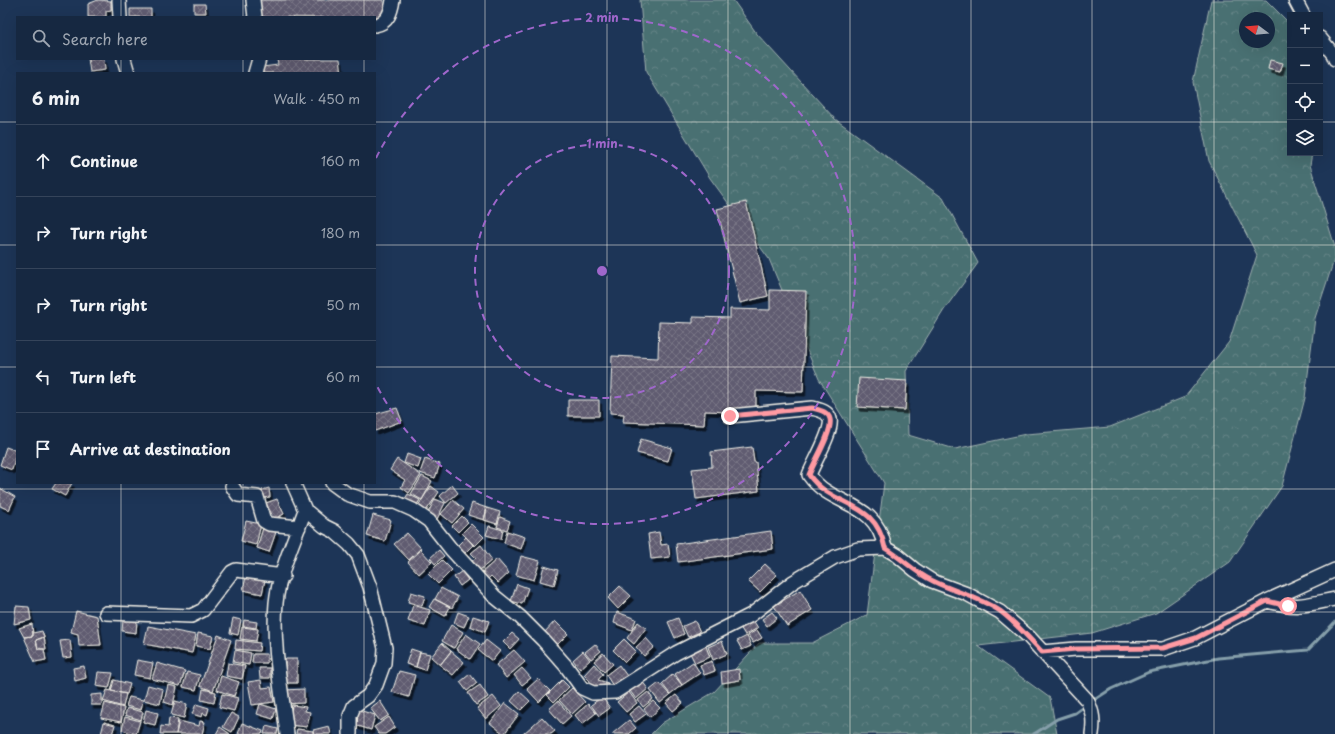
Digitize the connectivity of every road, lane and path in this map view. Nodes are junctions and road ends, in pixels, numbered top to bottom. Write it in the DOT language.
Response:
graph roads {
  1 [pos="119,0"];
  2 [pos="253,0"];
  3 [pos="393,0"];
  4 [pos="1295,0"];
  5 [pos="1301,12"];
  6 [pos="120,16"];
  7 [pos="255,16"];
  8 [pos="376,25"];
  9 [pos="1323,41"];
  10 [pos="1334,54"];
  11 [pos="124,60"];
  12 [pos="259,60"];
  13 [pos="128,72"];
  14 [pos="255,72"];
  15 [pos="730,416"];
  16 [pos="293,484"];
  17 [pos="333,484"];
  18 [pos="232,486"];
  19 [pos="306,510"];
  20 [pos="299,527"];
  21 [pos="885,548"];
  22 [pos="1335,570"];
  23 [pos="283,576"];
  24 [pos="1335,599"];
  25 [pos="1267,601"];
  26 [pos="106,613"];
  27 [pos="1042,652"];
  28 [pos="287,734"];
  29 [pos="350,734"];
  30 [pos="1092,734"];
  1 -- 6 [label="street"];
  2 -- 7 [label="street"];
  3 -- 8 [label="street"];
  4 -- 5 [label="street"];
  9 -- 10 [label="street"];
  11 -- 13 [label="street"];
  12 -- 14 [label="street"];
  15 -- 21 [label="street"];
  16 -- 19 [label="street"];
  17 -- 21 [label="street"];
  18 -- 20 [label="street"];
  19 -- 20 [label="street"];
  19 -- 29 [label="street"];
  20 -- 23 [label="street"];
  21 -- 27 [label="street"];
  22 -- 25 [label="street"];
  23 -- 26 [label="street"];
  23 -- 28 [label="street"];
  24 -- 25 [label="street"];
  25 -- 27 [label="street"];
  27 -- 30 [label="street"];
}
